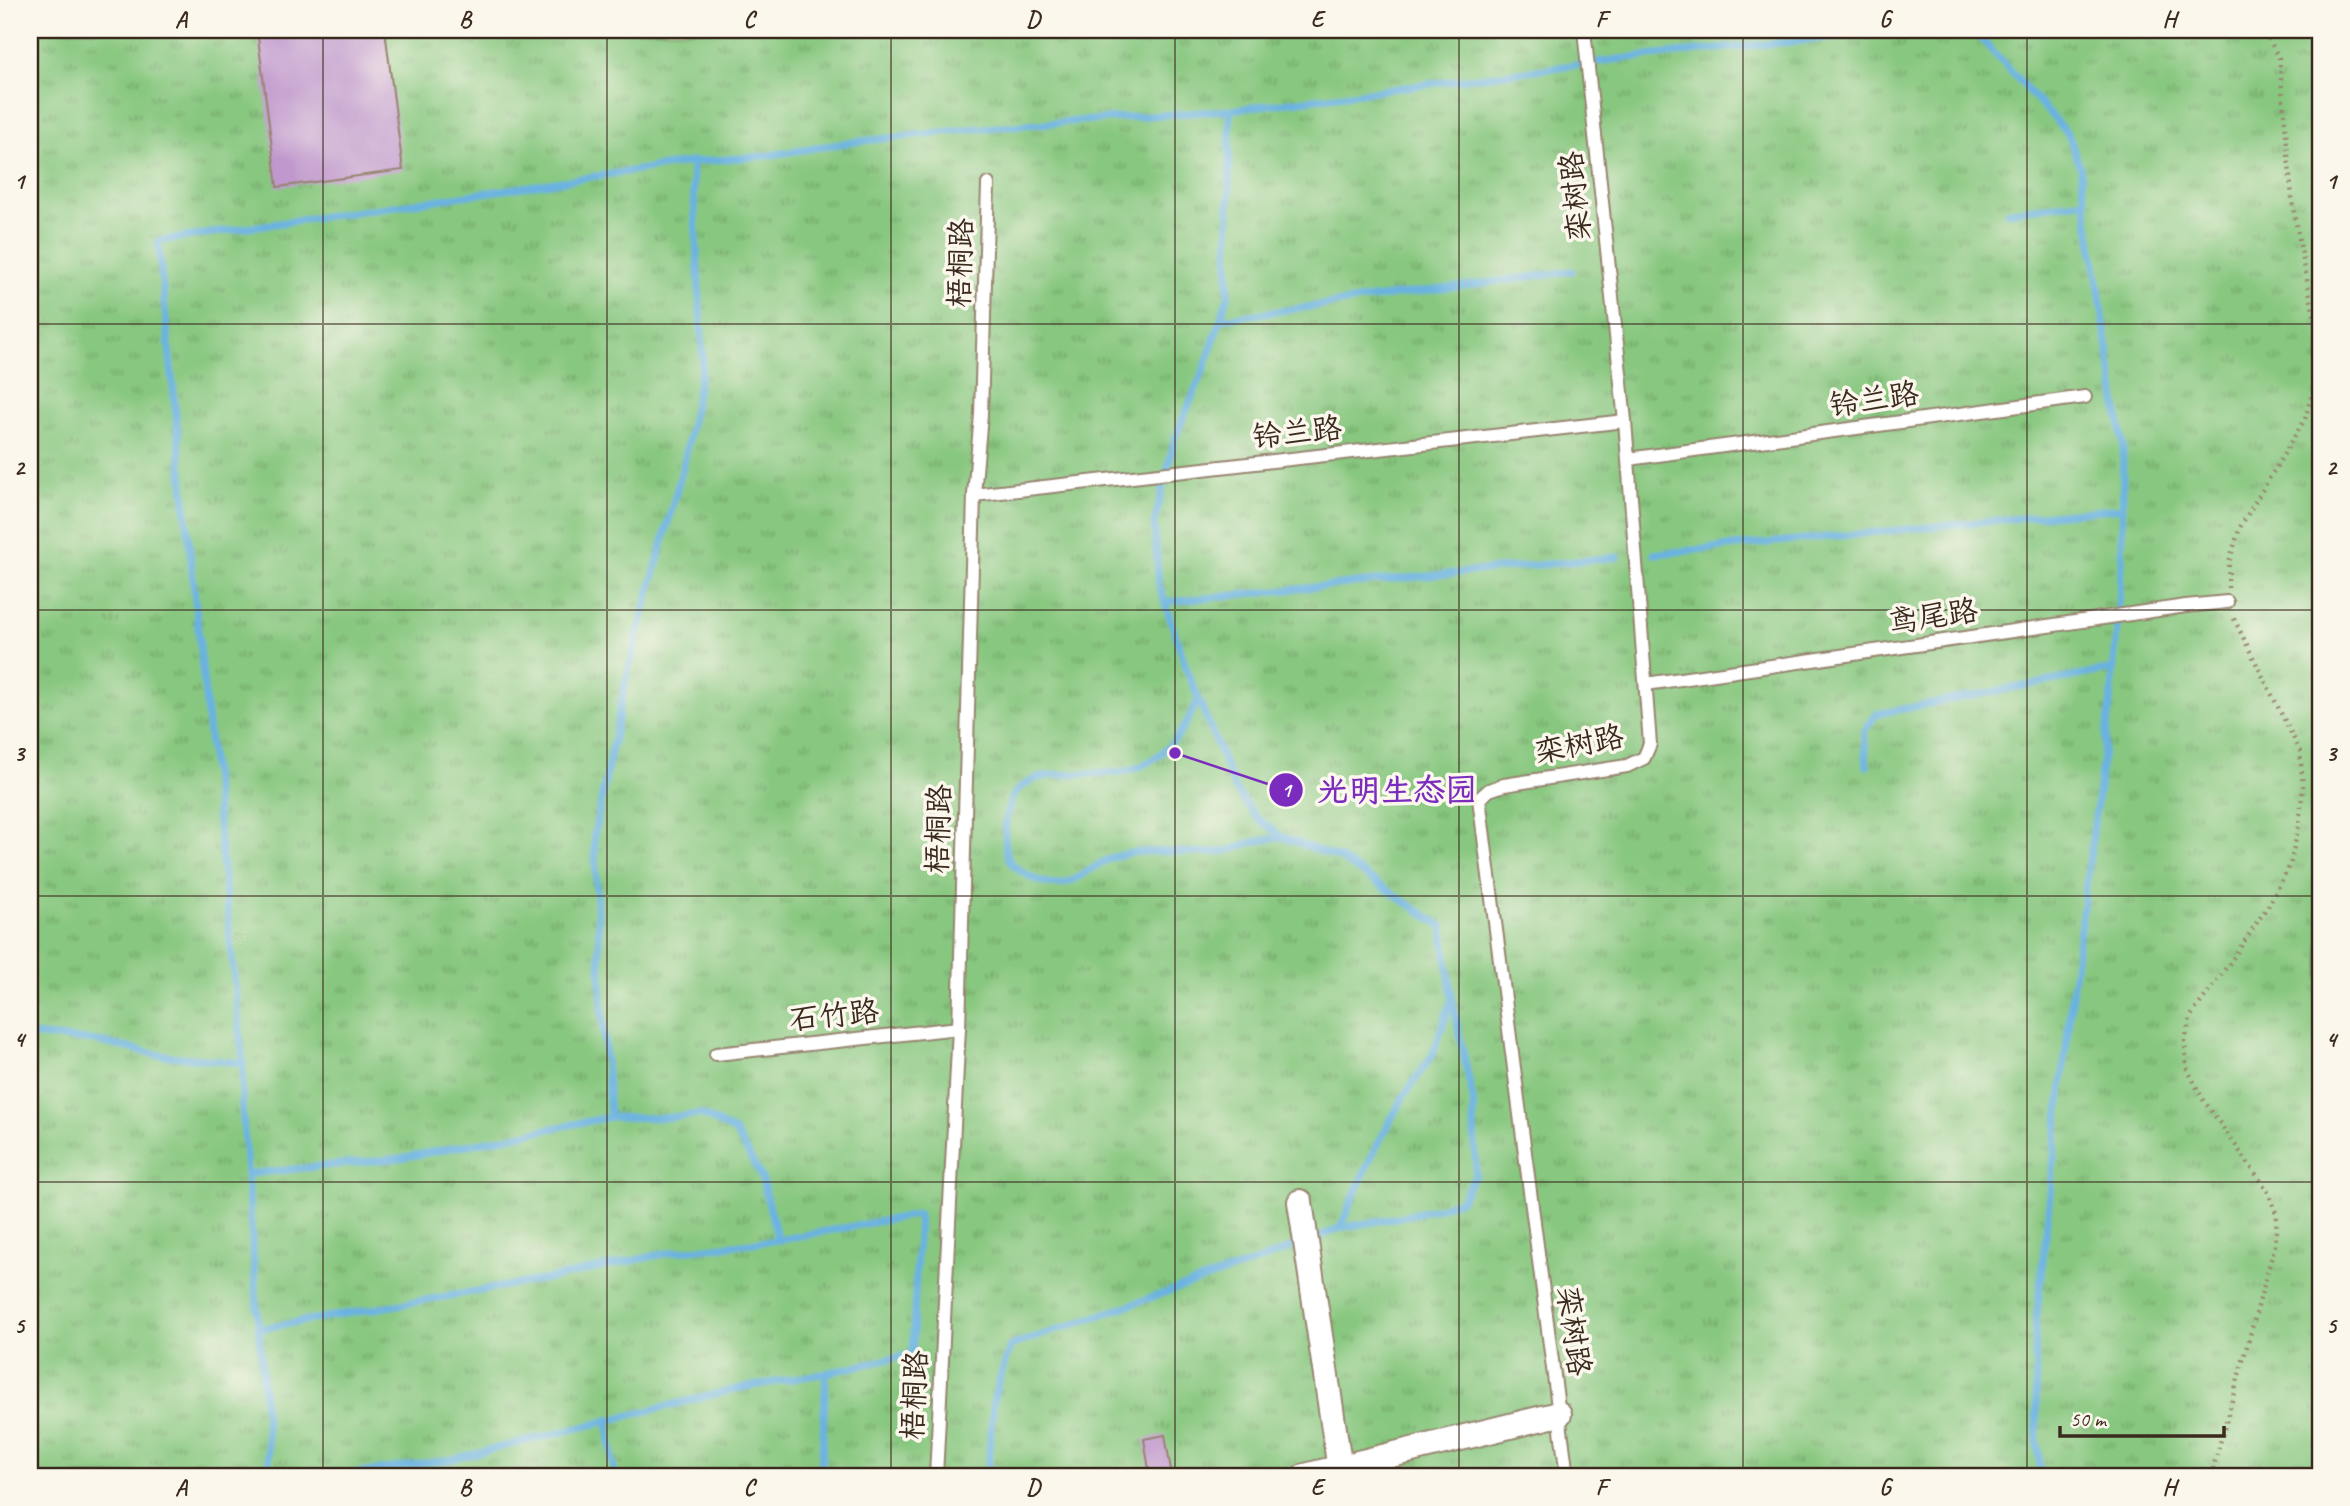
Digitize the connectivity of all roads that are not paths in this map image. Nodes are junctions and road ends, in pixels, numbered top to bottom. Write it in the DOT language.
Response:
graph roads {
  1 [pos="1584,30"];
  2 [pos="988,184"];
  3 [pos="2085,397"];
  4 [pos="1625,421"];
  5 [pos="1628,460"];
  6 [pos="974,495"];
  7 [pos="2227,602"];
  8 [pos="1646,684"];
  9 [pos="959,1028"];
  10 [pos="716,1054"];
  11 [pos="1300,1202"];
  12 [pos="1559,1414"];
  13 [pos="1340,1472"];
  14 [pos="936,1476"];
  15 [pos="1305,1476"];
  16 [pos="1567,1476"];
  1 -- 4 [label="lane, 栾树路"];
  2 -- 6 [label="lane, 梧桐路"];
  3 -- 5 [label="lane, 铃兰路"];
  4 -- 5 [label="lane, 栾树路"];
  4 -- 6 [label="lane, 铃兰路"];
  5 -- 8 [label="lane, 栾树路"];
  6 -- 9 [label="lane, 梧桐路"];
  7 -- 8 [label="lane, 鸢尾路"];
  8 -- 12 [label="lane, 栾树路"];
  9 -- 10 [label="lane, 石竹路"];
  9 -- 14 [label="lane, 梧桐路"];
  11 -- 13 [label="street"];
  12 -- 13 [label="street"];
  12 -- 16 [label="lane, 栾树路"];
  13 -- 15 [label="street"];
}
